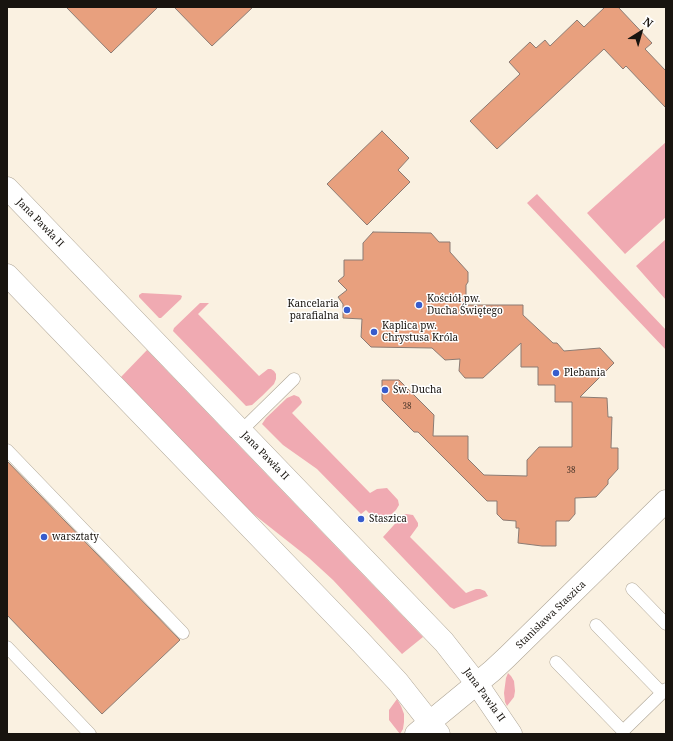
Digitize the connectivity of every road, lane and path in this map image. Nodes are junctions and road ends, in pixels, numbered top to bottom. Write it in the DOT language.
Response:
graph roads {
  1 [pos="7,188"];
  2 [pos="7,275"];
  3 [pos="294,379"];
  4 [pos="241,431"];
  5 [pos="7,450"];
  6 [pos="666,501"];
  7 [pos="632,590"];
  8 [pos="666,624"];
  9 [pos="596,625"];
  10 [pos="183,633"];
  11 [pos="7,647"];
  12 [pos="556,662"];
  13 [pos="477,684"];
  14 [pos="664,691"];
  15 [pos="428,730"];
  16 [pos="625,732"];
  17 [pos="90,734"];
  18 [pos="511,734"];
  1 -- 4 [label="main road, Jana Pawła II"];
  2 -- 15 [label="main road"];
  3 -- 4 [label="lane"];
  4 -- 13 [label="main road, Jana Pawła II"];
  5 -- 10 [label="lane"];
  6 -- 13 [label="main road, Stanisława Staszica"];
  7 -- 8 [label="lane"];
  9 -- 14 [label="lane"];
  11 -- 17 [label="lane"];
  12 -- 16 [label="lane"];
  13 -- 15 [label="main road, Stanisława Staszica"];
  13 -- 18 [label="main road, Jana Pawła II"];
  14 -- 16 [label="lane"];
}
